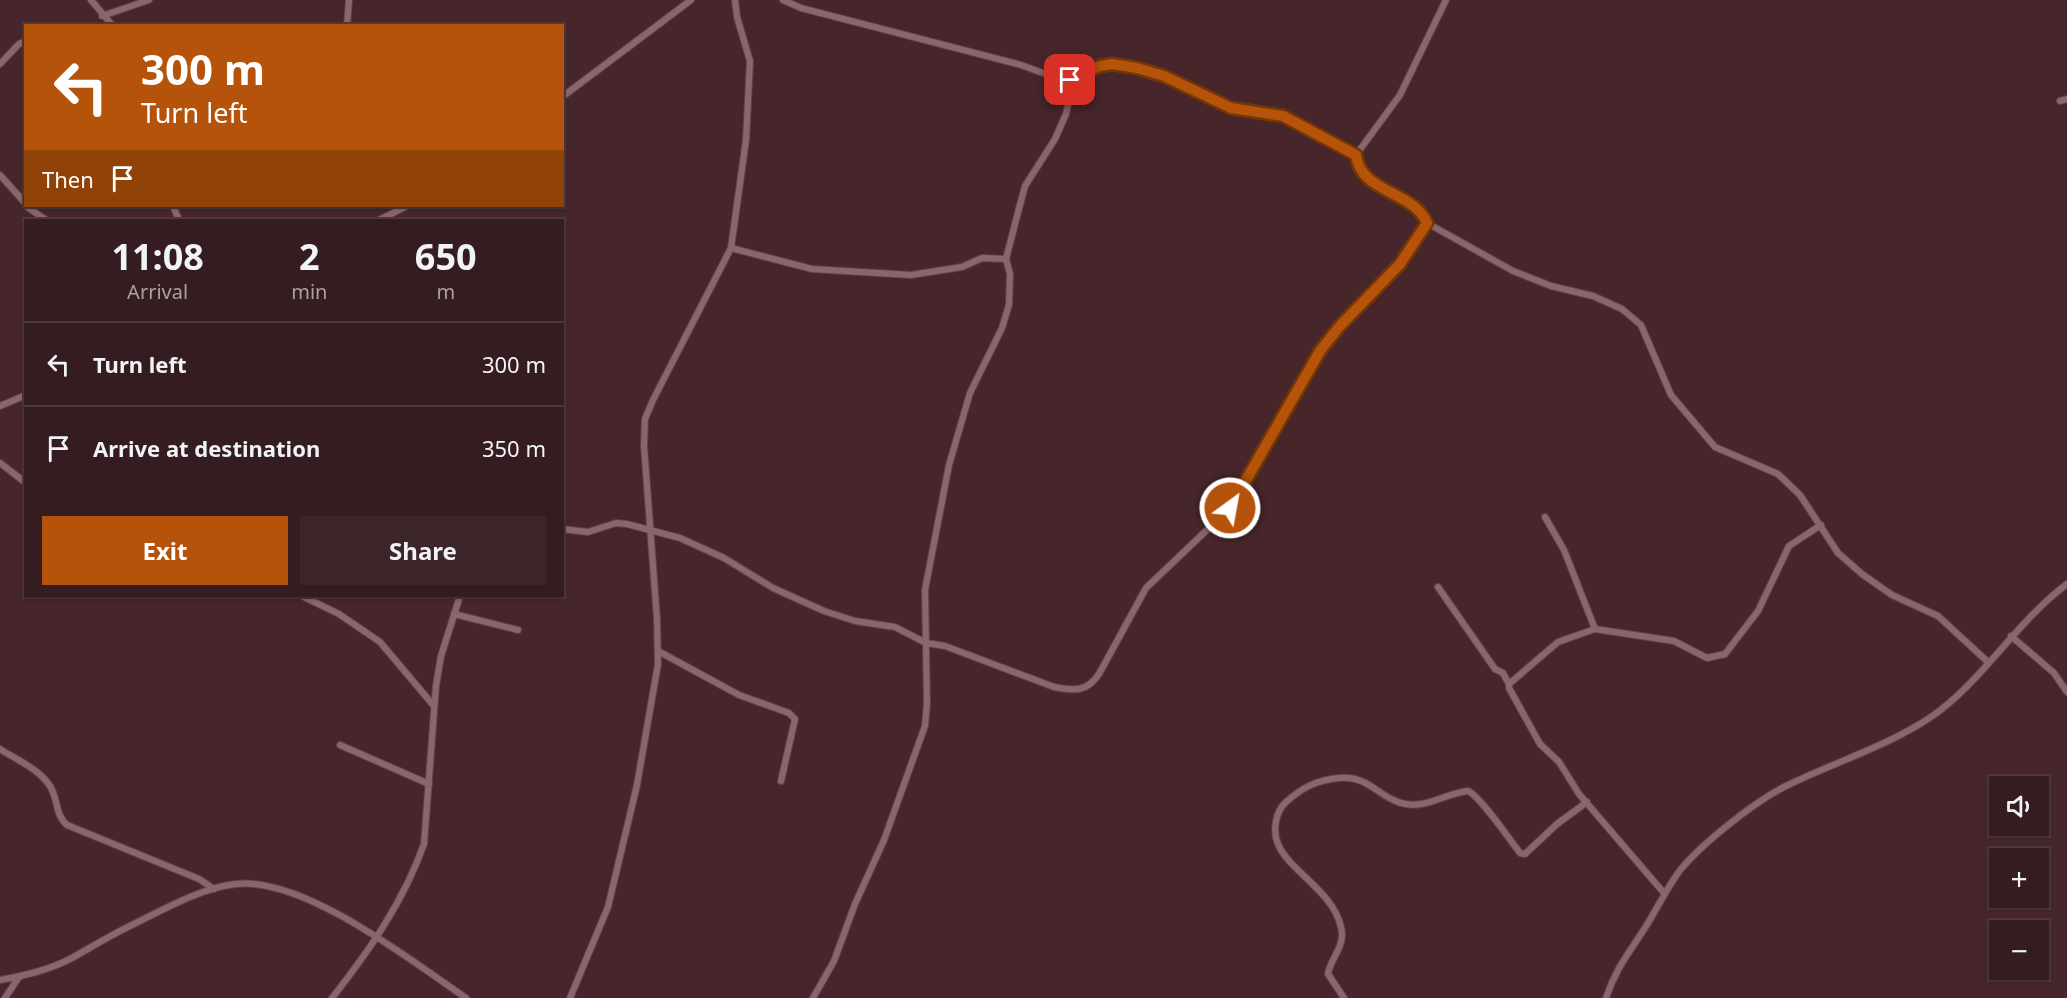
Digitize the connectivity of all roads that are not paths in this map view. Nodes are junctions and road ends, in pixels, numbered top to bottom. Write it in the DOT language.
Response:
graph roads {
  1 [pos="91,0"];
  2 [pos="149,0"];
  3 [pos="349,0"];
  4 [pos="691,0"];
  5 [pos="735,0"];
  6 [pos="783,0"];
  7 [pos="1446,0"];
  8 [pos="104,18"];
  9 [pos="102,24"];
  10 [pos="110,24"];
  11 [pos="347,24"];
  12 [pos="24,42"];
  13 [pos="0,64"];
  14 [pos="1065,81"];
  15 [pos="564,95"];
  16 [pos="2067,99"];
  17 [pos="2060,101"];
  18 [pos="1344,146"];
  19 [pos="1359,148"];
  20 [pos="1356,155"];
  21 [pos="0,175"];
  22 [pos="24,203"];
  23 [pos="29,207"];
  24 [pos="404,207"];
  25 [pos="45,219"];
  26 [pos="381,219"];
  27 [pos="1427,223"];
  28 [pos="730,248"];
  29 [pos="1006,260"];
  30 [pos="24,396"];
  31 [pos="0,406"];
  32 [pos="0,463"];
  33 [pos="24,481"];
  34 [pos="1545,517"];
  35 [pos="1821,525"];
  36 [pos="564,529"];
  37 [pos="648,529"];
  38 [pos="2067,584"];
  39 [pos="1438,587"];
  40 [pos="304,597"];
  41 [pos="460,597"];
  42 [pos="454,614"];
  43 [pos="1595,629"];
  44 [pos="518,630"];
  45 [pos="2011,636"];
  46 [pos="926,643"];
  47 [pos="658,651"];
  48 [pos="1988,662"];
  49 [pos="1509,684"];
  50 [pos="436,686"];
  51 [pos="421,691"];
  52 [pos="2067,692"];
  53 [pos="434,706"];
  54 [pos="340,745"];
  55 [pos="0,749"];
  56 [pos="782,781"];
  57 [pos="429,784"];
  58 [pos="1587,802"];
  59 [pos="214,890"];
  60 [pos="1664,893"];
  61 [pos="377,936"];
  62 [pos="19,976"];
  63 [pos="0,980"];
  64 [pos="5,998"];
  65 [pos="332,998"];
  66 [pos="466,998"];
  67 [pos="570,998"];
  68 [pos="813,998"];
  69 [pos="1344,998"];
  70 [pos="1606,998"];
  1 -- 8 [label="street"];
  2 -- 8 [label="street"];
  3 -- 11 [label="street"];
  4 -- 15 [label="street"];
  5 -- 28 [label="street"];
  6 -- 14 [label="street"];
  7 -- 19 [label="street"];
  8 -- 9 [label="street"];
  8 -- 10 [label="street"];
  12 -- 13 [label="street"];
  14 -- 18 [label="street"];
  14 -- 29 [label="street"];
  16 -- 17 [label="street"];
  18 -- 19 [label="street"];
  18 -- 20 [label="street"];
  19 -- 20 [label="street"];
  20 -- 27 [label="street"];
  21 -- 22 [label="street"];
  23 -- 25 [label="street"];
  24 -- 26 [label="street"];
  27 -- 35 [label="street"];
  27 -- 46 [label="street"];
  28 -- 29 [label="street"];
  28 -- 37 [label="street"];
  29 -- 46 [label="street"];
  30 -- 31 [label="street"];
  32 -- 33 [label="street"];
  34 -- 43 [label="street"];
  35 -- 43 [label="street"];
  35 -- 48 [label="street"];
  36 -- 37 [label="street"];
  37 -- 46 [label="street"];
  37 -- 47 [label="street"];
  38 -- 45 [label="street"];
  39 -- 49 [label="street"];
  40 -- 51 [label="street"];
  41 -- 42 [label="street"];
  42 -- 44 [label="street"];
  42 -- 50 [label="street"];
  43 -- 49 [label="street"];
  45 -- 48 [label="street"];
  45 -- 52 [label="street"];
  46 -- 68 [label="street"];
  47 -- 56 [label="street"];
  47 -- 67 [label="street"];
  48 -- 60 [label="street"];
  49 -- 58 [label="street"];
  50 -- 51 [label="street"];
  50 -- 53 [label="street"];
  51 -- 53 [label="street"];
  53 -- 57 [label="street"];
  54 -- 57 [label="street"];
  55 -- 59 [label="street"];
  57 -- 61 [label="street"];
  58 -- 60 [label="street"];
  58 -- 69 [label="street"];
  59 -- 61 [label="street"];
  59 -- 62 [label="street"];
  60 -- 70 [label="street"];
  61 -- 65 [label="street"];
  61 -- 66 [label="street"];
  62 -- 63 [label="street"];
  62 -- 64 [label="street"];
}
